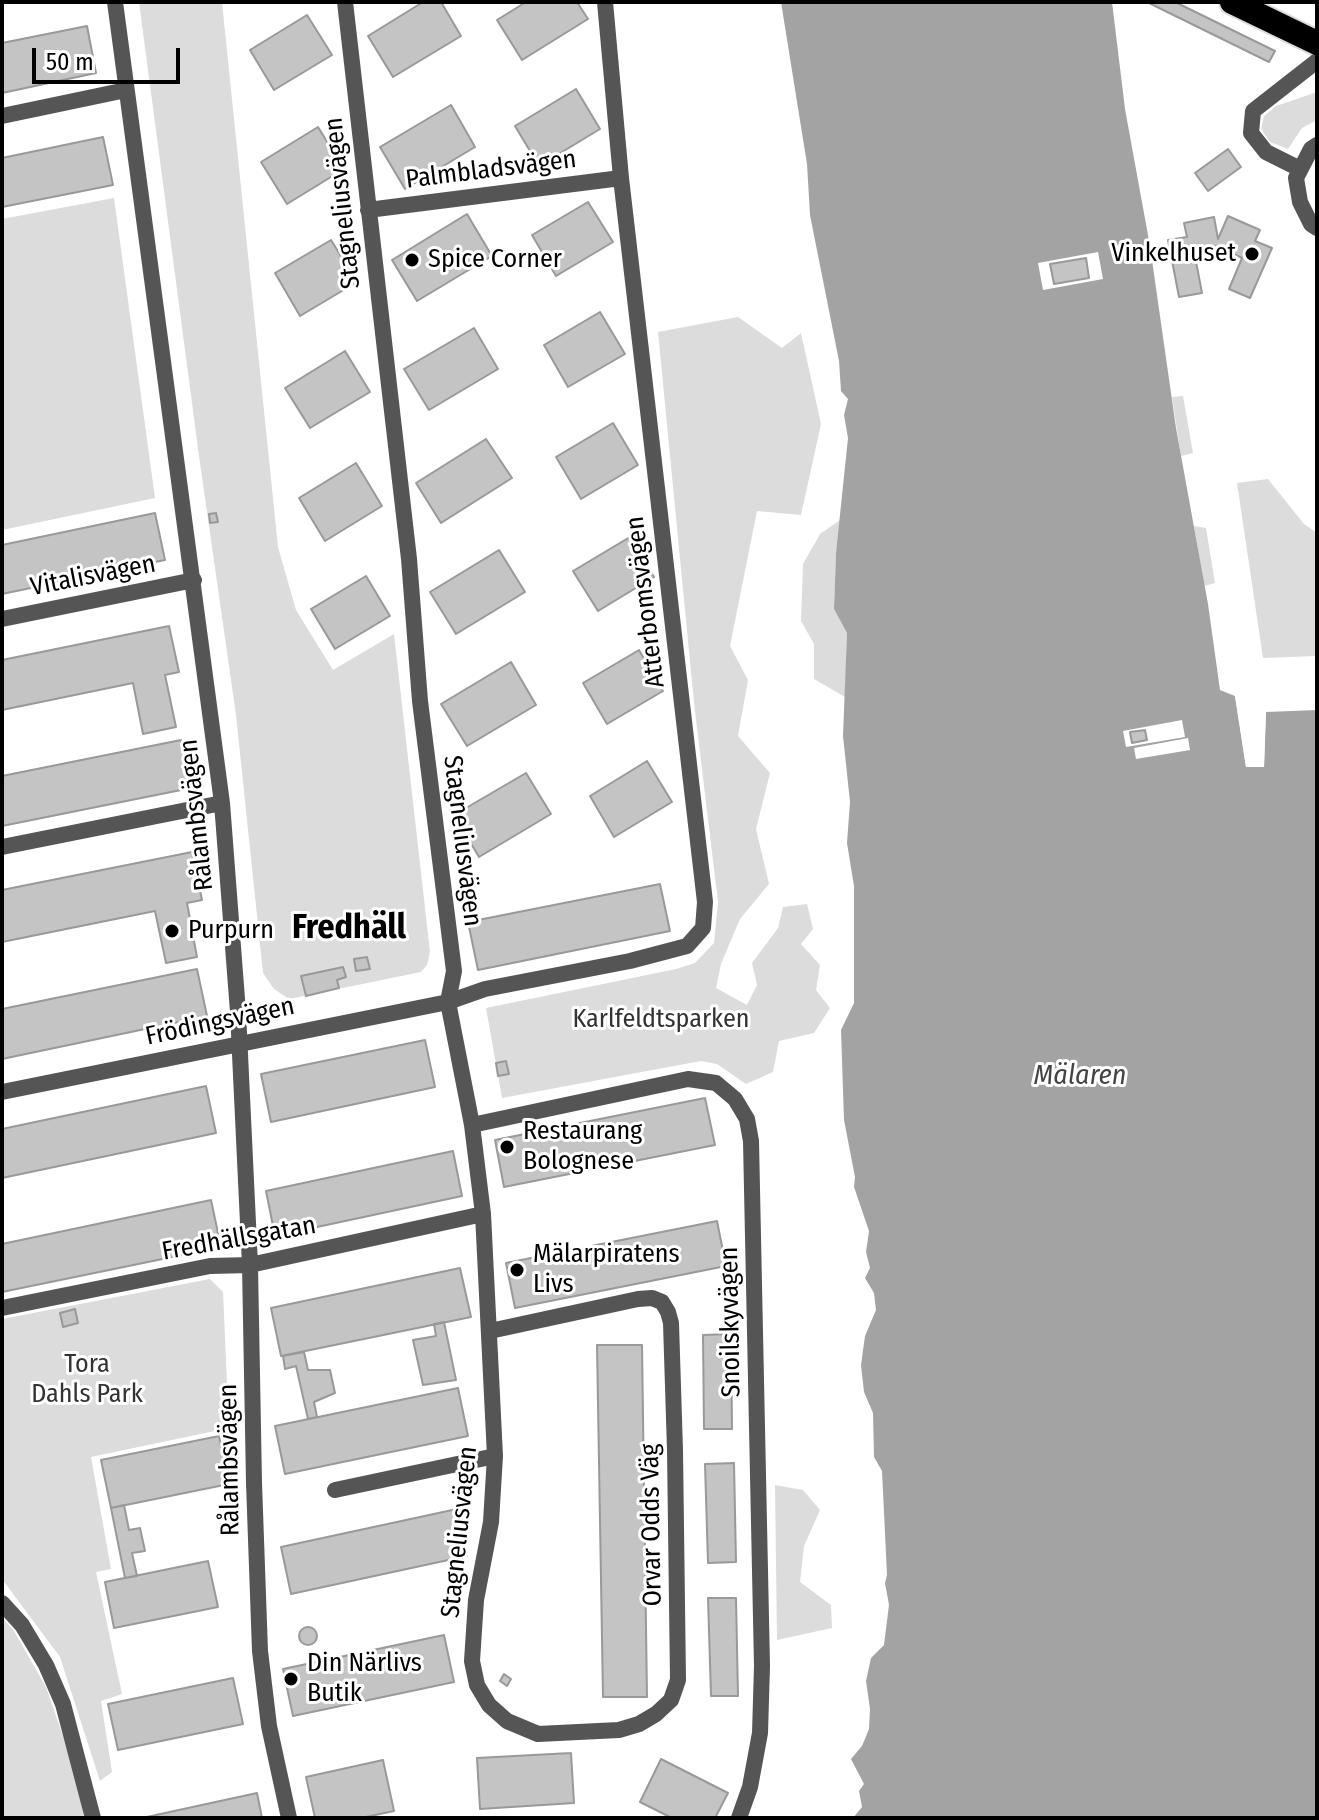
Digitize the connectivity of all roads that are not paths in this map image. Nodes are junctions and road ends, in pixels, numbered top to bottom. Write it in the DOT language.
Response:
graph roads {
  1 [pos="115,2"];
  2 [pos="345,2"];
  3 [pos="605,2"];
  4 [pos="1232,2"];
  5 [pos="1317,43"];
  6 [pos="1317,61"];
  7 [pos="126,90"];
  8 [pos="2,116"];
  9 [pos="1317,145"];
  10 [pos="1300,169"];
  11 [pos="621,178"];
  12 [pos="368,210"];
  13 [pos="1317,228"];
  14 [pos="194,580"];
  15 [pos="2,619"];
  16 [pos="222,803"];
  17 [pos="2,847"];
  18 [pos="448,1002"];
  19 [pos="240,1043"];
  20 [pos="2,1092"];
  21 [pos="472,1125"];
  22 [pos="483,1214"];
  23 [pos="250,1265"];
  24 [pos="2,1308"];
  25 [pos="490,1331"];
  26 [pos="495,1456"];
  27 [pos="335,1490"];
  28 [pos="2,1603"];
  29 [pos="477,1685"];
  30 [pos="93,1818"];
  31 [pos="289,1818"];
  32 [pos="739,1818"];
  1 -- 7 [label="street, Rålambsvägen"];
  2 -- 12 [label="street, Stagneliusvägen"];
  3 -- 11 [label="street, Atterbomsvägen"];
  4 -- 5 [label="highway"];
  6 -- 10 [label="street"];
  7 -- 8 [label="street"];
  7 -- 14 [label="street, Rålambsvägen"];
  9 -- 10 [label="street"];
  10 -- 13 [label="street"];
  11 -- 12 [label="street, Palmbladsvägen"];
  11 -- 18 [label="street, Atterbomsvägen"];
  12 -- 18 [label="street, Stagneliusvägen"];
  14 -- 15 [label="street, Vitalisvägen"];
  14 -- 16 [label="street, Rålambsvägen"];
  16 -- 17 [label="street"];
  16 -- 19 [label="street, Rålambsvägen"];
  18 -- 19 [label="street, Frödingsvägen"];
  18 -- 21 [label="street, Stagneliusvägen"];
  19 -- 20 [label="street, Frödingsvägen"];
  19 -- 23 [label="street, Rålambsvägen"];
  21 -- 22 [label="street, Stagneliusvägen"];
  21 -- 32 [label="street, Snoilskyvägen"];
  22 -- 23 [label="street, Fredhällsgatan"];
  22 -- 25 [label="street, Stagneliusvägen"];
  23 -- 24 [label="street, Fredhällsgatan"];
  23 -- 31 [label="street, Rålambsvägen"];
  25 -- 26 [label="street, Stagneliusvägen"];
  25 -- 29 [label="street, Orvar Odds Väg"];
  26 -- 27 [label="street"];
  26 -- 29 [label="street, Stagneliusvägen"];
  28 -- 30 [label="street"];
}
